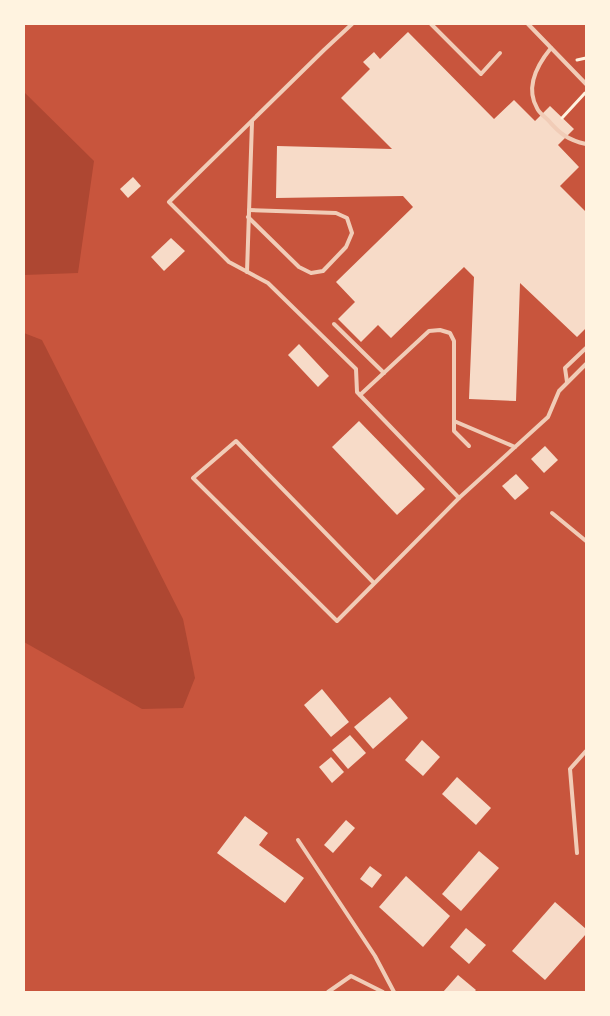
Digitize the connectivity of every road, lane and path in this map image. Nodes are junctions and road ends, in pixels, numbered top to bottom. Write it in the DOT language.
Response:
graph roads {
  1 [pos="352,24"];
  2 [pos="430,24"];
  3 [pos="528,24"];
  4 [pos="551,48"];
  5 [pos="500,53"];
  6 [pos="586,58"];
  7 [pos="577,60"];
  8 [pos="586,84"];
  9 [pos="586,92"];
  10 [pos="562,118"];
  11 [pos="252,121"];
  12 [pos="586,144"];
  13 [pos="249,210"];
  14 [pos="248,217"];
  15 [pos="246,272"];
  16 [pos="334,324"];
  17 [pos="586,348"];
  18 [pos="586,364"];
  19 [pos="384,373"];
  20 [pos="567,382"];
  21 [pos="360,394"];
  22 [pos="454,421"];
  23 [pos="469,446"];
  24 [pos="516,447"];
  25 [pos="459,498"];
  26 [pos="552,513"];
  27 [pos="586,541"];
  28 [pos="374,583"];
  29 [pos="586,751"];
  30 [pos="298,840"];
  31 [pos="577,853"];
  32 [pos="328,992"];
  33 [pos="383,992"];
  34 [pos="393,992"];
  1 -- 11 [label="lane"];
  2 -- 5 [label="lane"];
  3 -- 4 [label="lane"];
  4 -- 8 [label="lane"];
  4 -- 12 [label="lane"];
  6 -- 7 [label="path"];
  9 -- 10 [label="path"];
  11 -- 13 [label="lane"];
  11 -- 15 [label="lane"];
  13 -- 14 [label="lane"];
  13 -- 14 [label="lane"];
  14 -- 15 [label="lane"];
  15 -- 21 [label="lane"];
  16 -- 19 [label="lane"];
  17 -- 20 [label="lane"];
  18 -- 20 [label="lane"];
  19 -- 21 [label="lane"];
  19 -- 22 [label="lane"];
  20 -- 24 [label="lane"];
  21 -- 25 [label="lane"];
  22 -- 23 [label="lane"];
  22 -- 24 [label="lane"];
  24 -- 25 [label="lane"];
  25 -- 28 [label="lane"];
  26 -- 27 [label="lane"];
  28 -- 28 [label="lane"];
  29 -- 31 [label="lane"];
  30 -- 34 [label="lane"];
  32 -- 33 [label="lane"];
}
